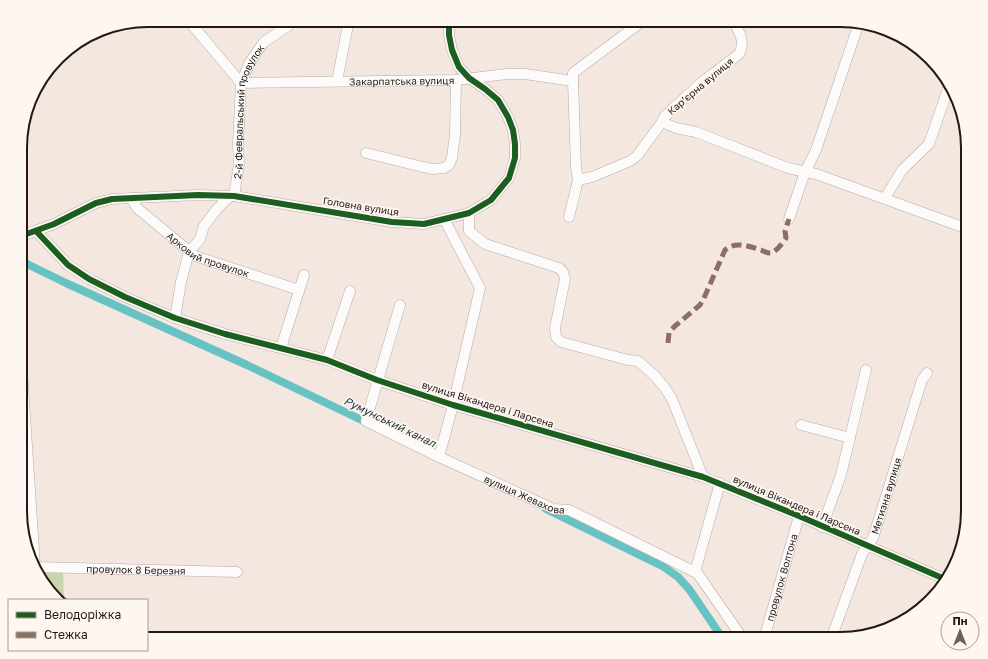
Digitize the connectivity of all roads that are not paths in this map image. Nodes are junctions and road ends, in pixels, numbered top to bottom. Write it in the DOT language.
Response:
graph roads {
  1 [pos="196,27"];
  2 [pos="286,27"];
  3 [pos="348,27"];
  4 [pos="449,27"];
  5 [pos="635,27"];
  6 [pos="736,27"];
  7 [pos="857,28"];
  8 [pos="469,78"];
  9 [pos="456,80"];
  10 [pos="337,81"];
  11 [pos="573,81"];
  12 [pos="241,83"];
  13 [pos="947,92"];
  14 [pos="662,122"];
  15 [pos="366,153"];
  16 [pos="804,172"];
  17 [pos="578,180"];
  18 [pos="232,196"];
  19 [pos="132,198"];
  20 [pos="885,198"];
  21 [pos="470,213"];
  22 [pos="569,217"];
  23 [pos="444,219"];
  24 [pos="790,219"];
  25 [pos="961,226"];
  26 [pos="36,231"];
  27 [pos="27,234"];
  28 [pos="189,252"];
  29 [pos="304,275"];
  30 [pos="299,290"];
  31 [pos="350,291"];
  32 [pos="400,305"];
  33 [pos="175,318"];
  34 [pos="281,348"];
  35 [pos="327,360"];
  36 [pos="866,370"];
  37 [pos="927,373"];
  38 [pos="377,380"];
  39 [pos="453,405"];
  40 [pos="801,425"];
  41 [pos="850,438"];
  42 [pos="439,456"];
  43 [pos="27,461"];
  44 [pos="703,477"];
  45 [pos="720,483"];
  46 [pos="799,516"];
  47 [pos="822,527"];
  48 [pos="868,546"];
  49 [pos="33,549"];
  50 [pos="40,567"];
  51 [pos="237,572"];
  52 [pos="695,572"];
  53 [pos="941,578"];
  54 [pos="738,632"];
  55 [pos="766,632"];
  56 [pos="834,632"];
  1 -- 12 [label="street"];
  2 -- 12 [label="street, 2-й Февральський провулок"];
  3 -- 10 [label="street"];
  4 -- 8 [label="street, Головна вулиця"];
  5 -- 11 [label="street"];
  6 -- 14 [label="street, Карʼєрна вулиця"];
  7 -- 16 [label="street"];
  8 -- 9 [label="street, Закарпатська вулиця"];
  8 -- 11 [label="street, Закарпатська вулиця"];
  8 -- 21 [label="street, Головна вулиця"];
  9 -- 10 [label="street, Закарпатська вулиця"];
  9 -- 15 [label="street"];
  10 -- 12 [label="street, Закарпатська вулиця"];
  11 -- 17 [label="street"];
  12 -- 18 [label="street, 2-й Февральський провулок"];
  13 -- 20 [label="street"];
  14 -- 16 [label="street"];
  14 -- 17 [label="street, Карʼєрна вулиця"];
  16 -- 20 [label="street"];
  16 -- 24 [label="street"];
  17 -- 22 [label="street"];
  18 -- 19 [label="street, Головна вулиця"];
  18 -- 23 [label="street, Головна вулиця"];
  18 -- 28 [label="street"];
  19 -- 26 [label="street, Головна вулиця"];
  19 -- 28 [label="street, Арковий провулок"];
  20 -- 25 [label="street"];
  21 -- 23 [label="street, Головна вулиця"];
  21 -- 44 [label="street"];
  23 -- 39 [label="street"];
  26 -- 27 [label="street, Головна вулиця"];
  26 -- 33 [label="street, вулиця Вікандера і Ларсена"];
  28 -- 30 [label="street, Арковий провулок"];
  28 -- 33 [label="street"];
  29 -- 30 [label="street"];
  30 -- 34 [label="street"];
  31 -- 35 [label="street"];
  32 -- 38 [label="street"];
  33 -- 34 [label="street, вулиця Вікандера і Ларсена"];
  34 -- 35 [label="street, вулиця Вікандера і Ларсена"];
  35 -- 38 [label="street, вулиця Вікандера і Ларсена"];
  36 -- 41 [label="street"];
  37 -- 48 [label="street, Метизна вулиця"];
  38 -- 39 [label="street, вулиця Вікандера і Ларсена"];
  38 -- 42 [label="street, вулиця Жевахова"];
  39 -- 42 [label="street"];
  39 -- 44 [label="street, вулиця Вікандера і Ларсена"];
  40 -- 41 [label="street"];
  41 -- 47 [label="street"];
  42 -- 52 [label="street, вулиця Жевахова"];
  43 -- 49 [label="main road"];
  44 -- 45 [label="street, вулиця Вікандера і Ларсена"];
  45 -- 46 [label="street, вулиця Вікандера і Ларсена"];
  45 -- 52 [label="street"];
  46 -- 47 [label="street, вулиця Вікандера і Ларсена"];
  46 -- 55 [label="street, провулок Волтона"];
  47 -- 48 [label="street, вулиця Вікандера і Ларсена"];
  48 -- 53 [label="street, вулиця Вікандера і Ларсена"];
  48 -- 56 [label="street, Метизна вулиця"];
  50 -- 51 [label="street, провулок 8 Березня"];
  52 -- 54 [label="street, вулиця Жевахова"];
}
